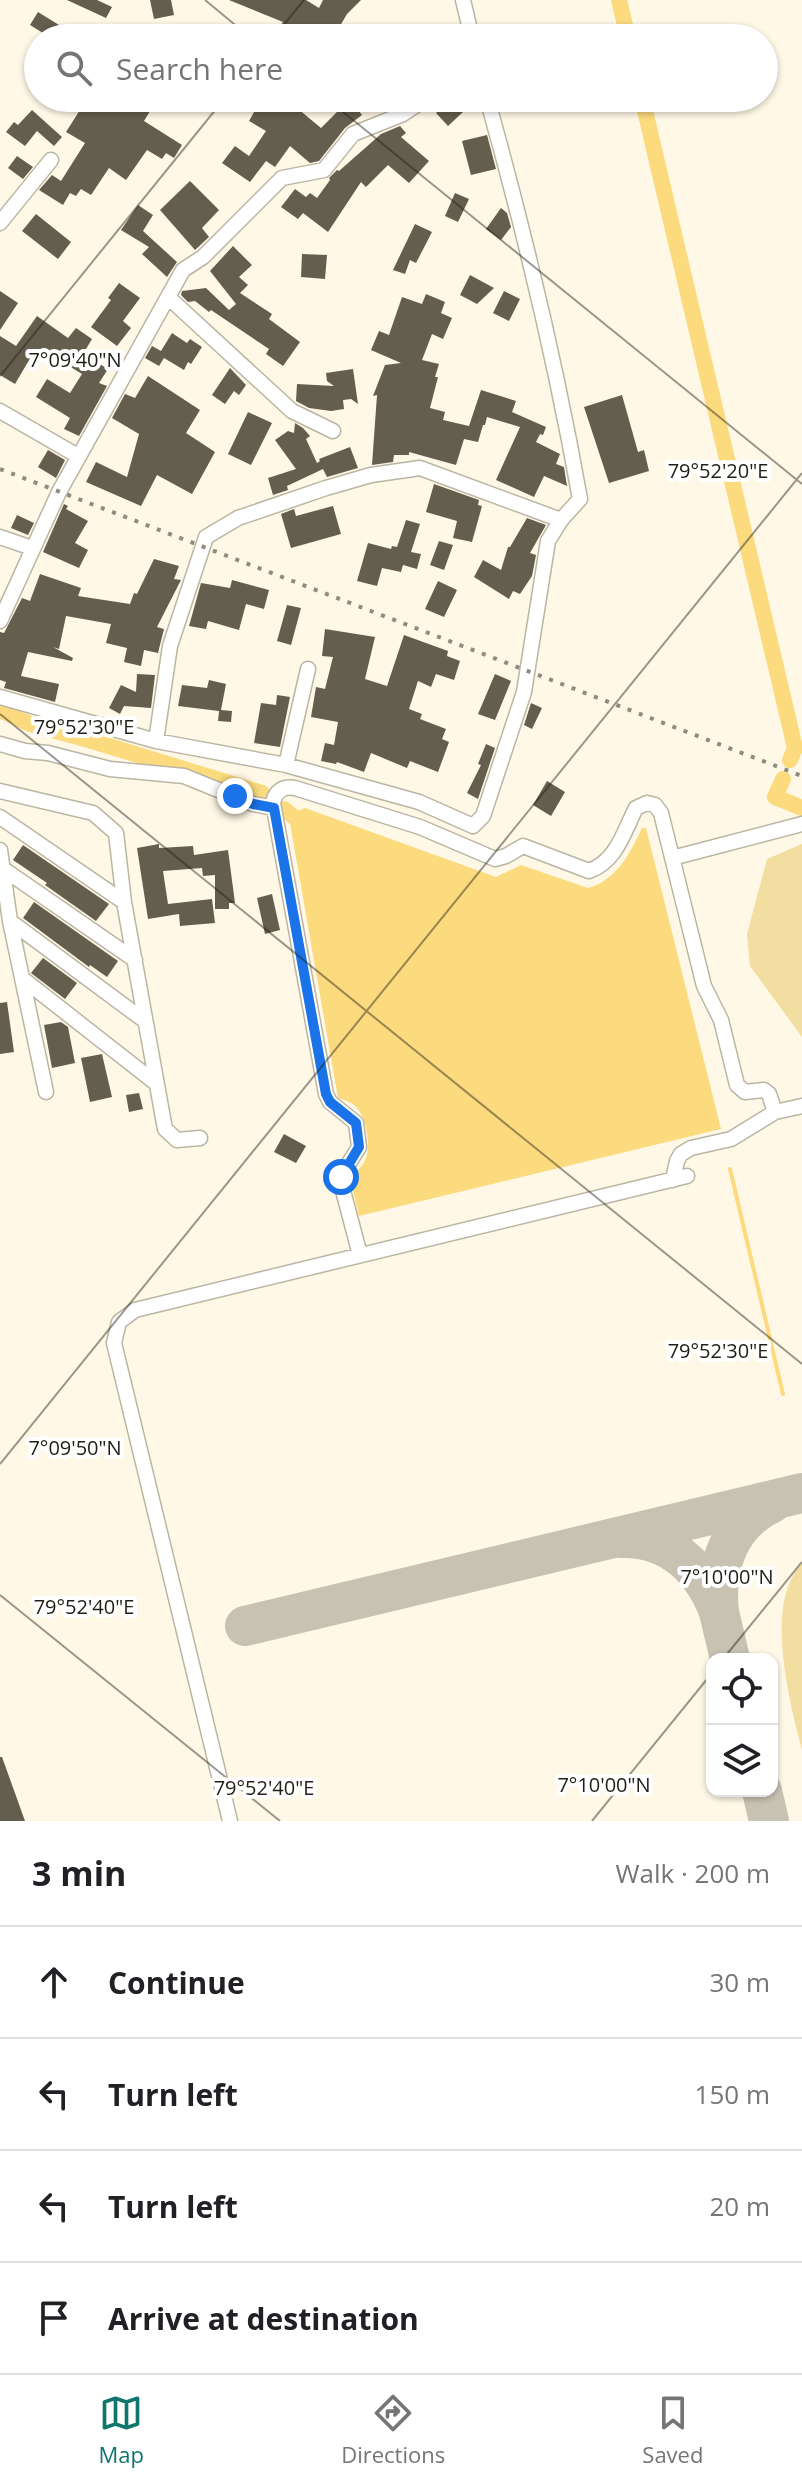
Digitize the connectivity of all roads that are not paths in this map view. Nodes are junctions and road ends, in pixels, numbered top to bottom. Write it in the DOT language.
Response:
graph roads {
  1 [pos="463,0"];
  2 [pos="469,24"];
  3 [pos="406,112"];
  4 [pos="491,112"];
  5 [pos="51,160"];
  6 [pos="0,223"];
  7 [pos="168,297"];
  8 [pos="0,411"];
  9 [pos="333,431"];
  10 [pos="78,456"];
  11 [pos="561,520"];
  12 [pos="0,537"];
  13 [pos="32,548"];
  14 [pos="0,621"];
  15 [pos="308,669"];
  16 [pos="0,697"];
  17 [pos="156,741"];
  18 [pos="0,744"];
  19 [pos="286,765"];
  20 [pos="0,791"];
  21 [pos="274,808"];
  22 [pos="0,817"];
  23 [pos="802,824"];
  24 [pos="0,850"];
  25 [pos="672,858"];
  26 [pos="2,868"];
  27 [pos="124,902"];
  28 [pos="10,921"];
  29 [pos="135,960"];
  30 [pos="23,979"];
  31 [pos="145,1021"];
  32 [pos="157,1084"];
  33 [pos="46,1092"];
  34 [pos="802,1106"];
  35 [pos="775,1112"];
  36 [pos="200,1138"];
  37 [pos="360,1255"];
  38 [pos="230,1821"];
  1 -- 2 [label="street"];
  3 -- 7 [label="street"];
  4 -- 11 [label="street"];
  5 -- 6 [label="street"];
  7 -- 9 [label="street"];
  7 -- 10 [label="street"];
  8 -- 10 [label="street"];
  10 -- 13 [label="street"];
  11 -- 17 [label="street"];
  11 -- 19 [label="street"];
  12 -- 13 [label="street"];
  13 -- 14 [label="street"];
  15 -- 19 [label="street"];
  16 -- 17 [label="street"];
  17 -- 19 [label="street"];
  18 -- 21 [label="street"];
  20 -- 27 [label="street"];
  21 -- 25 [label="street"];
  21 -- 37 [label="street"];
  22 -- 27 [label="street"];
  23 -- 25 [label="street"];
  24 -- 26 [label="street"];
  25 -- 35 [label="street"];
  26 -- 28 [label="street"];
  26 -- 29 [label="street"];
  27 -- 29 [label="street"];
  28 -- 30 [label="street"];
  28 -- 31 [label="street"];
  29 -- 31 [label="street"];
  30 -- 32 [label="street"];
  30 -- 33 [label="street"];
  31 -- 32 [label="street"];
  32 -- 36 [label="street"];
  34 -- 35 [label="street"];
  35 -- 37 [label="street"];
  37 -- 38 [label="street"];
}
